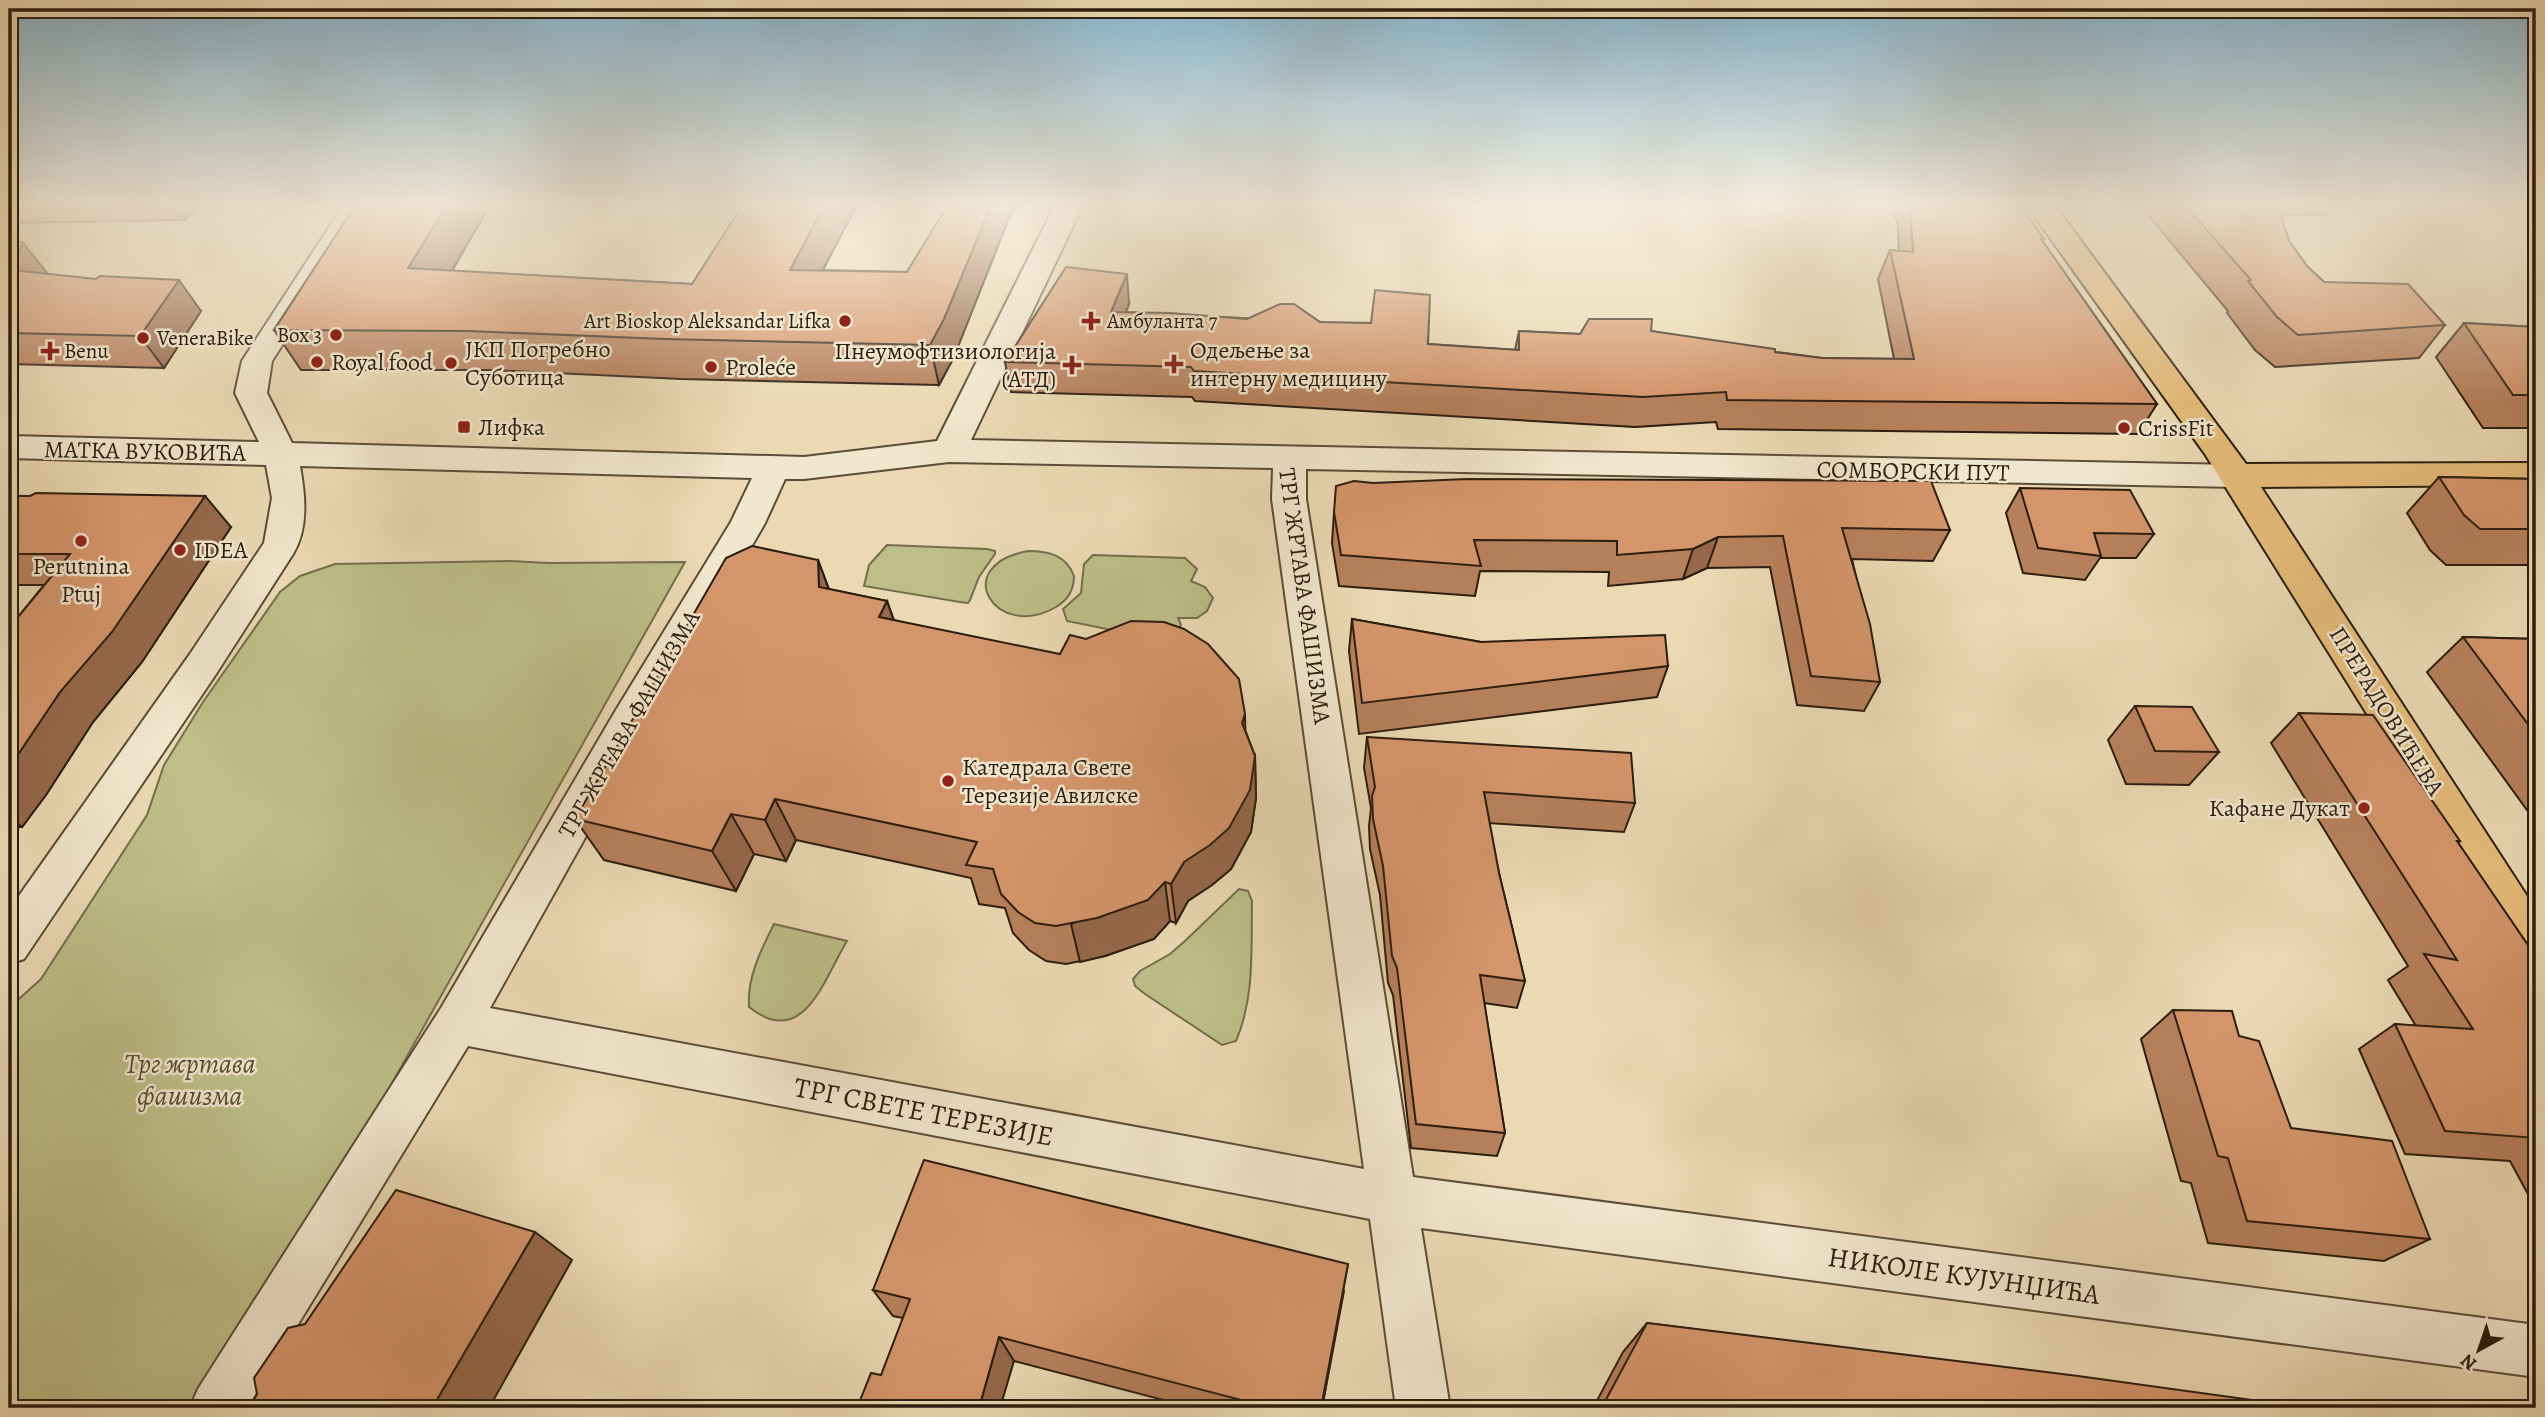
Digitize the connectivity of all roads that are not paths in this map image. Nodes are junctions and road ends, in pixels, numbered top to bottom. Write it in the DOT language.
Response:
graph roads {
  1 [pos="316,269"];
  2 [pos="1038,269"];
  3 [pos="2087,269"];
  4 [pos="9,447"];
  5 [pos="948,452"];
  6 [pos="281,454"];
  7 [pos="1290,458"];
  8 [pos="774,467"];
  9 [pos="2536,474"];
  10 [pos="2237,476"];
  11 [pos="9,945"];
  12 [pos="2536,947"];
  13 [pos="457,1023"];
  14 [pos="1392,1199"];
  15 [pos="2536,1351"];
  16 [pos="217,1408"];
  17 [pos="1423,1408"];
  1 -- 6 [label="street"];
  2 -- 5 [label="street"];
  3 -- 10 [label="main road, ПРЕРАДОВИЋЕВА"];
  4 -- 6 [label="street, МАТКА ВУКОВИЋА"];
  5 -- 7 [label="street, ТРГ ЖРТАВА ФАШИЗМА"];
  5 -- 8 [label="street, ТРГ ЖРТАВА ФАШИЗМА"];
  6 -- 8 [label="street, ТРГ ЖРТАВА ФАШИЗМА"];
  6 -- 11 [label="street"];
  7 -- 10 [label="street, СОМБОРСКИ ПУТ"];
  7 -- 14 [label="street, ТРГ ЖРТАВА ФАШИЗМА"];
  8 -- 13 [label="street, ТРГ ЖРТАВА ФАШИЗМА"];
  9 -- 10 [label="main road, СОМБОРСКИ ПУТ"];
  10 -- 12 [label="main road, ПРЕРАДОВИЋЕВА"];
  13 -- 14 [label="street, ТРГ СВЕТЕ ТЕРЕЗИЈЕ"];
  13 -- 16 [label="street, ТРГ ЖРТАВА ФАШИЗМА"];
  14 -- 15 [label="street, НИКОЛЕ КУЈУНЏИЋА"];
  14 -- 17 [label="street, ТРГ ЖРТАВА ФАШИЗМА"];
}
